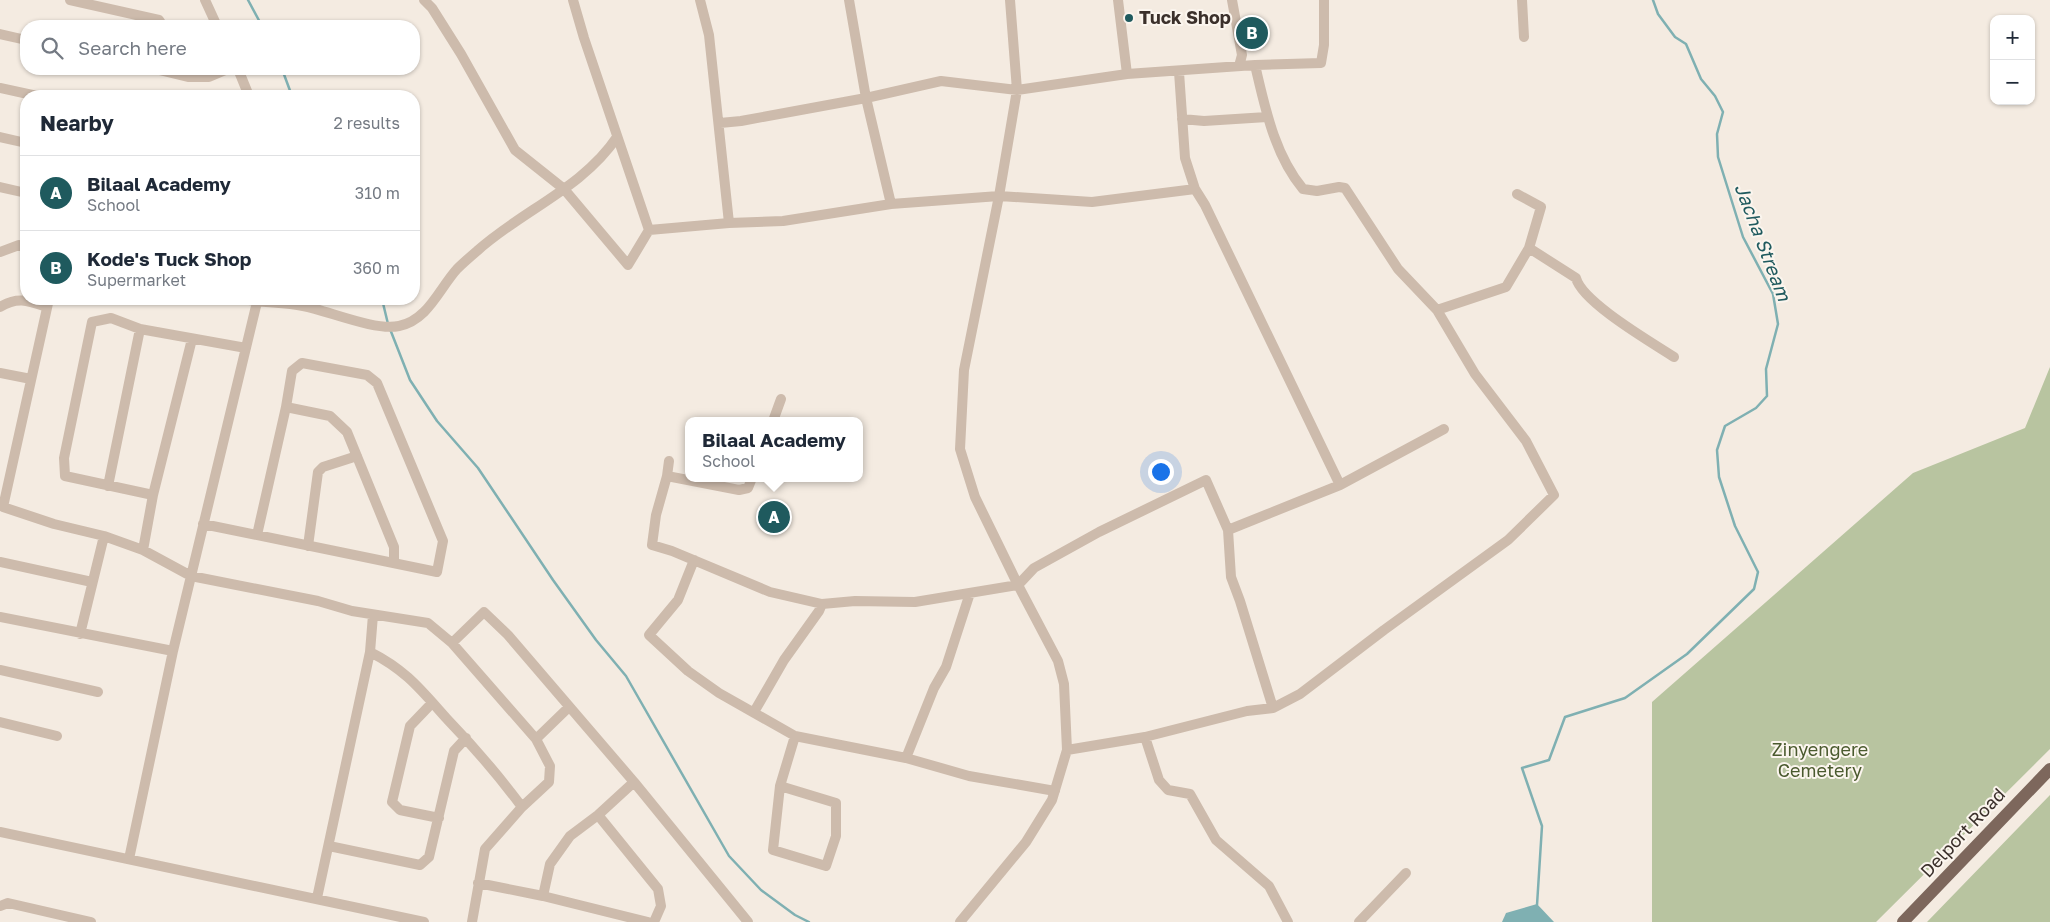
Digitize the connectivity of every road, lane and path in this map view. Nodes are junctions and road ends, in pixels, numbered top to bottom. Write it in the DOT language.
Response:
graph roads {
  1 [pos="70,0"];
  2 [pos="205,0"];
  3 [pos="424,0"];
  4 [pos="573,0"];
  5 [pos="700,0"];
  6 [pos="849,0"];
  7 [pos="1010,0"];
  8 [pos="1118,0"];
  9 [pos="1232,0"];
  10 [pos="1324,0"];
  11 [pos="1522,0"];
  12 [pos="159,20"];
  13 [pos="214,20"];
  14 [pos="0,34"];
  15 [pos="1524,37"];
  16 [pos="20,39"];
  17 [pos="1255,64"];
  18 [pos="1239,66"];
  19 [pos="1179,72"];
  20 [pos="1128,74"];
  21 [pos="182,75"];
  22 [pos="214,75"];
  23 [pos="241,75"];
  24 [pos="0,88"];
  25 [pos="247,90"];
  26 [pos="1017,90"];
  27 [pos="20,92"];
  28 [pos="866,98"];
  29 [pos="1267,117"];
  30 [pos="1182,119"];
  31 [pos="720,123"];
  32 [pos="617,137"];
  33 [pos="0,138"];
  34 [pos="20,142"];
  35 [pos="0,187"];
  36 [pos="564,188"];
  37 [pos="1195,189"];
  38 [pos="20,192"];
  39 [pos="1517,194"];
  40 [pos="999,196"];
  41 [pos="891,204"];
  42 [pos="729,222"];
  43 [pos="649,230"];
  44 [pos="20,245"];
  45 [pos="1528,248"];
  46 [pos="0,252"];
  47 [pos="20,301"];
  48 [pos="48,305"];
  49 [pos="257,305"];
  50 [pos="313,305"];
  51 [pos="0,307"];
  52 [pos="1437,310"];
  53 [pos="140,329"];
  54 [pos="192,339"];
  55 [pos="246,348"];
  56 [pos="1674,357"];
  57 [pos="0,373"];
  58 [pos="31,379"];
  59 [pos="782,399"];
  60 [pos="286,407"];
  61 [pos="775,417"];
  62 [pos="1444,429"];
  63 [pos="356,456"];
  64 [pos="669,461"];
  65 [pos="667,476"];
  66 [pos="685,480"];
  67 [pos="698,482"];
  68 [pos="750,482"];
  69 [pos="1340,485"];
  70 [pos="108,486"];
  71 [pos="153,495"];
  72 [pos="203,524"];
  73 [pos="1228,530"];
  74 [pos="257,535"];
  75 [pos="104,536"];
  76 [pos="308,546"];
  77 [pos="143,550"];
  78 [pos="694,560"];
  79 [pos="0,562"];
  80 [pos="394,562"];
  81 [pos="191,576"];
  82 [pos="92,582"];
  83 [pos="1018,585"];
  84 [pos="970,593"];
  85 [pos="822,604"];
  86 [pos="373,615"];
  87 [pos="0,617"];
  88 [pos="80,634"];
  89 [pos="452,643"];
  90 [pos="173,651"];
  91 [pos="370,652"];
  92 [pos="0,670"];
  93 [pos="98,692"];
  94 [pos="432,703"];
  95 [pos="569,707"];
  96 [pos="1273,708"];
  97 [pos="754,712"];
  98 [pos="0,722"];
  99 [pos="57,736"];
  100 [pos="795,736"];
  101 [pos="1145,737"];
  102 [pos="466,738"];
  103 [pos="536,739"];
  104 [pos="1067,750"];
  105 [pos="906,758"];
  106 [pos="2050,769"];
  107 [pos="634,782"];
  108 [pos="780,786"];
  109 [pos="1055,791"];
  110 [pos="522,807"];
  111 [pos="598,816"];
  112 [pos="439,818"];
  113 [pos="0,832"];
  114 [pos="329,846"];
  115 [pos="129,859"];
  116 [pos="1406,873"];
  117 [pos="478,883"];
  118 [pos="543,896"];
  119 [pos="316,898"];
  120 [pos="0,906"];
  121 [pos="91,922"];
  122 [pos="424,922"];
  123 [pos="472,922"];
  124 [pos="648,922"];
  125 [pos="654,922"];
  126 [pos="748,922"];
  127 [pos="960,922"];
  128 [pos="1288,922"];
  129 [pos="1359,922"];
  130 [pos="1902,922"];
  1 -- 12 [label="street"];
  2 -- 13 [label="street"];
  3 -- 36 [label="street"];
  4 -- 32 [label="street"];
  5 -- 31 [label="street"];
  6 -- 28 [label="street"];
  7 -- 26 [label="street"];
  8 -- 20 [label="street"];
  9 -- 18 [label="street"];
  10 -- 17 [label="street"];
  11 -- 15 [label="street"];
  14 -- 16 [label="street"];
  17 -- 18 [label="street"];
  17 -- 29 [label="street"];
  18 -- 19 [label="street"];
  19 -- 20 [label="street"];
  19 -- 30 [label="street"];
  20 -- 26 [label="street"];
  21 -- 22 [label="street"];
  23 -- 25 [label="street"];
  24 -- 27 [label="street"];
  26 -- 28 [label="street"];
  26 -- 40 [label="street"];
  28 -- 31 [label="street"];
  28 -- 41 [label="street"];
  29 -- 30 [label="street"];
  29 -- 52 [label="street"];
  30 -- 37 [label="street"];
  31 -- 42 [label="street"];
  32 -- 36 [label="street"];
  32 -- 43 [label="street"];
  33 -- 34 [label="street"];
  35 -- 38 [label="street"];
  36 -- 43 [label="street"];
  36 -- 50 [label="street"];
  37 -- 40 [label="street"];
  37 -- 69 [label="street"];
  39 -- 45 [label="street"];
  40 -- 41 [label="street"];
  40 -- 83 [label="street"];
  41 -- 42 [label="street"];
  42 -- 43 [label="street"];
  44 -- 46 [label="street"];
  45 -- 52 [label="street"];
  45 -- 56 [label="street"];
  47 -- 51 [label="street"];
  48 -- 58 [label="street"];
  49 -- 55 [label="street"];
  52 -- 96 [label="street"];
  53 -- 54 [label="street"];
  53 -- 70 [label="street"];
  53 -- 70 [label="street"];
  54 -- 55 [label="street"];
  54 -- 71 [label="street"];
  55 -- 72 [label="street"];
  57 -- 58 [label="street"];
  58 -- 75 [label="street"];
  59 -- 61 [label="street"];
  60 -- 63 [label="street"];
  60 -- 74 [label="street"];
  60 -- 80 [label="street"];
  62 -- 69 [label="street"];
  63 -- 76 [label="street"];
  63 -- 80 [label="street"];
  64 -- 65 [label="street"];
  65 -- 66 [label="street"];
  65 -- 78 [label="street"];
  67 -- 68 [label="street"];
  69 -- 73 [label="street"];
  70 -- 71 [label="street"];
  71 -- 77 [label="street"];
  72 -- 74 [label="street"];
  72 -- 81 [label="street"];
  73 -- 83 [label="street"];
  73 -- 96 [label="street"];
  74 -- 76 [label="street"];
  75 -- 77 [label="street"];
  75 -- 82 [label="street"];
  76 -- 80 [label="street"];
  77 -- 81 [label="street"];
  78 -- 85 [label="street"];
  78 -- 97 [label="street"];
  79 -- 82 [label="street"];
  81 -- 86 [label="street"];
  81 -- 90 [label="street"];
  82 -- 88 [label="street"];
  83 -- 84 [label="street"];
  83 -- 104 [label="street"];
  84 -- 85 [label="street"];
  84 -- 105 [label="street"];
  85 -- 97 [label="street"];
  86 -- 89 [label="street"];
  86 -- 91 [label="street"];
  87 -- 88 [label="street"];
  88 -- 90 [label="street"];
  89 -- 95 [label="street"];
  89 -- 103 [label="street"];
  90 -- 115 [label="street"];
  91 -- 94 [label="street"];
  91 -- 114 [label="street"];
  92 -- 93 [label="street"];
  94 -- 102 [label="street"];
  94 -- 112 [label="street"];
  95 -- 103 [label="street"];
  95 -- 107 [label="street"];
  96 -- 101 [label="street"];
  97 -- 100 [label="street"];
  98 -- 99 [label="street"];
  100 -- 105 [label="street"];
  100 -- 108 [label="street"];
  101 -- 104 [label="street"];
  101 -- 128 [label="street"];
  102 -- 110 [label="street"];
  102 -- 112 [label="street"];
  103 -- 110 [label="street"];
  104 -- 109 [label="street"];
  105 -- 109 [label="street"];
  106 -- 130 [label="main road, Delport Road"];
  107 -- 111 [label="street"];
  107 -- 126 [label="street"];
  108 -- 108 [label="street"];
  109 -- 127 [label="street"];
  110 -- 117 [label="street"];
  111 -- 118 [label="street"];
  111 -- 125 [label="street"];
  112 -- 114 [label="street"];
  113 -- 115 [label="street"];
  114 -- 119 [label="street"];
  115 -- 119 [label="street"];
  116 -- 129 [label="street"];
  117 -- 118 [label="street"];
  117 -- 123 [label="street"];
  118 -- 124 [label="street"];
  119 -- 122 [label="street"];
  120 -- 121 [label="street"];
}
